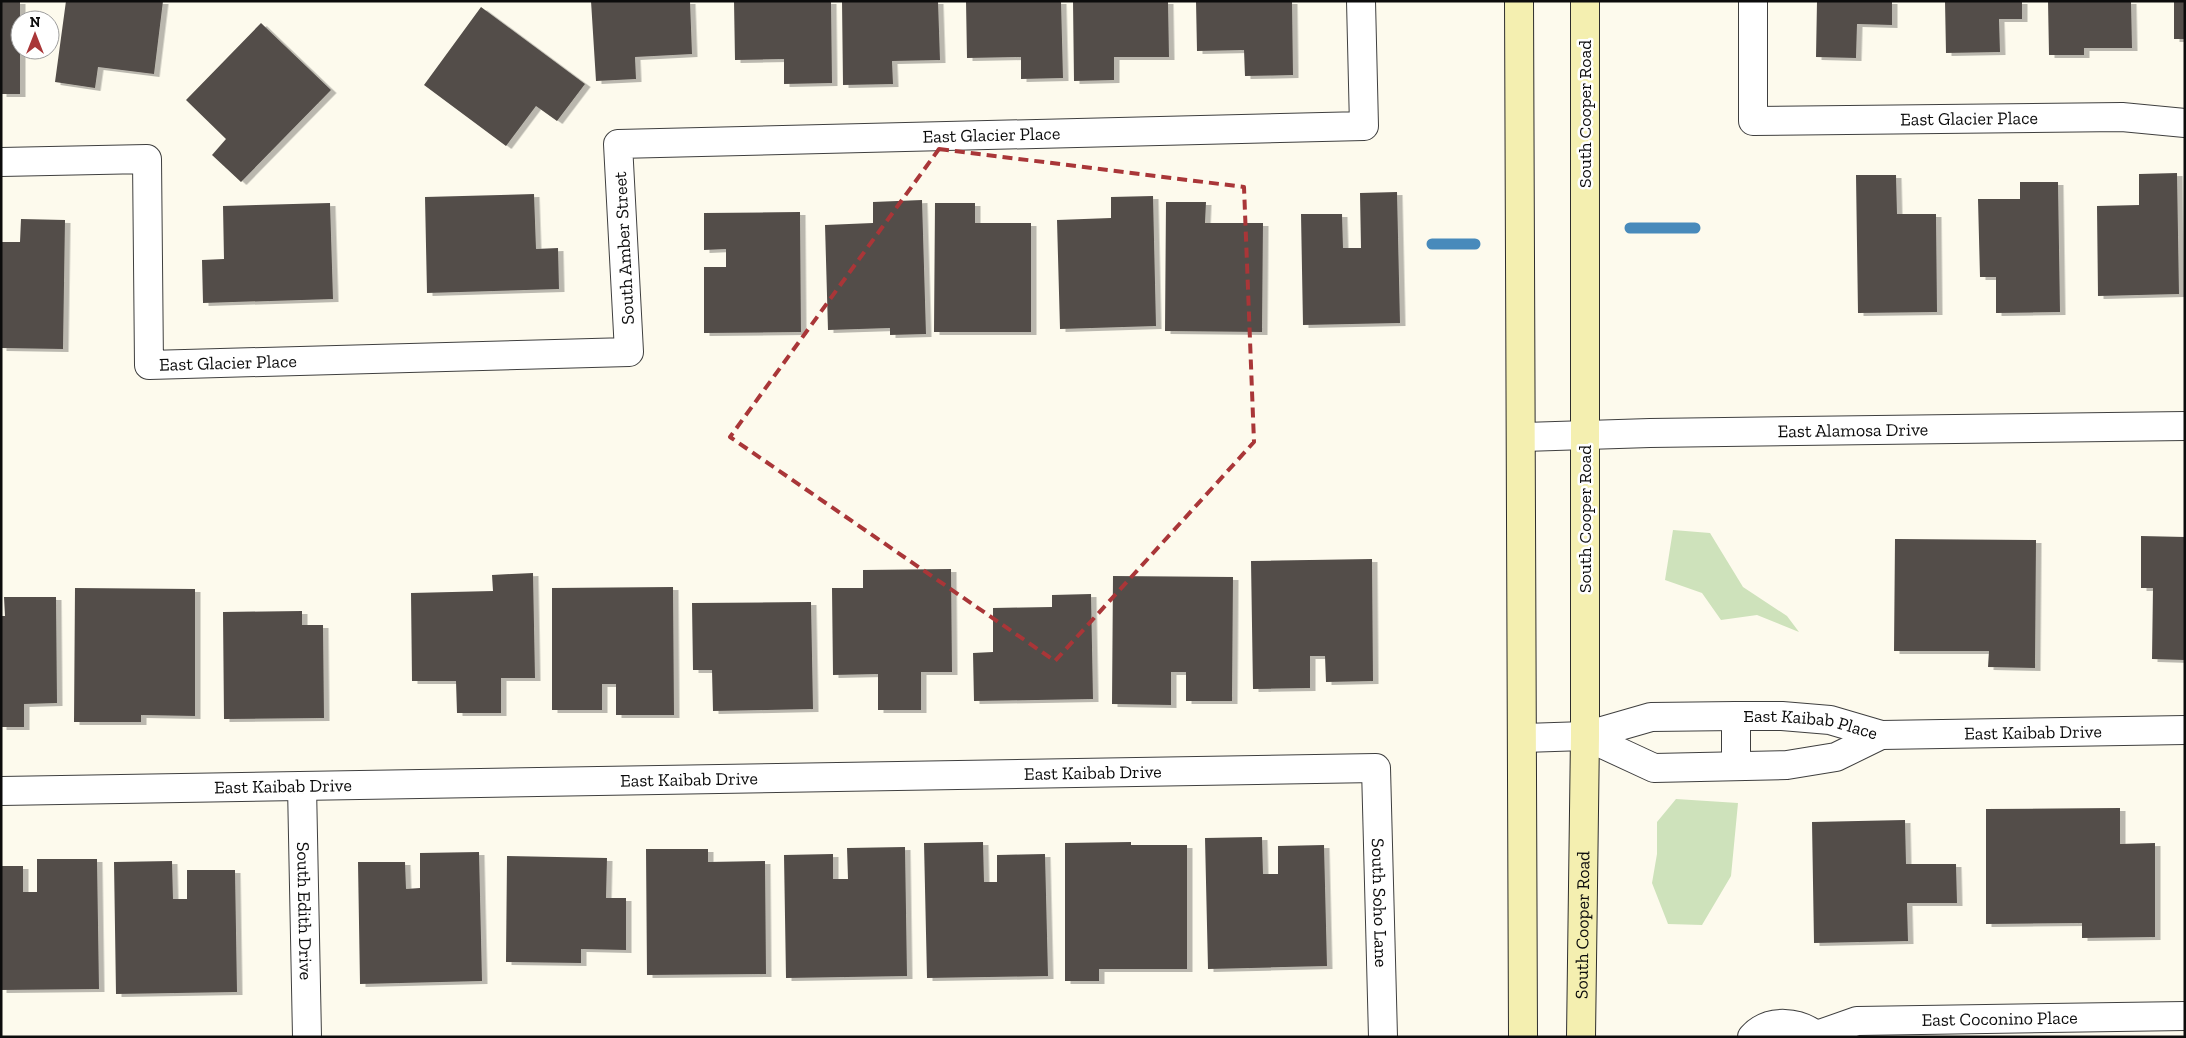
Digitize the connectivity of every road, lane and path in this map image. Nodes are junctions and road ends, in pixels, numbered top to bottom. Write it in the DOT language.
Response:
graph roads {
  1 [pos="1361,1"];
  2 [pos="1519,1"];
  3 [pos="1585,1"];
  4 [pos="1753,1"];
  5 [pos="2185,122"];
  6 [pos="618,144"];
  7 [pos="1,162"];
  8 [pos="629,352"];
  9 [pos="2185,426"];
  10 [pos="1585,436"];
  11 [pos="1521,437"];
  12 [pos="1736,716"];
  13 [pos="2185,730"];
  14 [pos="1881,735"];
  15 [pos="1585,736"];
  16 [pos="1522,738"];
  17 [pos="1736,766"];
  18 [pos="1376,768"];
  19 [pos="302,786"];
  20 [pos="1,791"];
  21 [pos="2185,1016"];
  22 [pos="1818,1036"];
  23 [pos="307,1037"];
  24 [pos="1383,1037"];
  25 [pos="1523,1037"];
  26 [pos="1581,1037"];
  27 [pos="1752,1037"];
  1 -- 6 [label="street, East Glacier Place"];
  2 -- 11 [label="main road"];
  3 -- 10 [label="main road, South Cooper Road"];
  4 -- 5 [label="street, East Glacier Place"];
  6 -- 8 [label="street, South Amber Street"];
  7 -- 8 [label="street, East Glacier Place"];
  9 -- 10 [label="street, East Alamosa Drive"];
  10 -- 11 [label="street, East Alamosa Drive"];
  10 -- 15 [label="main road, South Cooper Road"];
  11 -- 16 [label="main road"];
  12 -- 14 [label="street, East Kaibab Place"];
  12 -- 15 [label="street, East Kaibab Place"];
  12 -- 17 [label="street"];
  13 -- 14 [label="street, East Kaibab Drive"];
  14 -- 17 [label="street, East Kaibab Place"];
  15 -- 16 [label="street, East Kaibab Place"];
  15 -- 17 [label="street, East Kaibab Place"];
  15 -- 26 [label="main road, South Cooper Road"];
  16 -- 25 [label="main road"];
  18 -- 19 [label="street, East Kaibab Drive"];
  18 -- 24 [label="street, South Soho Lane"];
  19 -- 20 [label="street, East Kaibab Drive"];
  19 -- 23 [label="street, South Edith Drive"];
  21 -- 22 [label="street, East Coconino Place"];
  22 -- 27 [label="street"];
}
